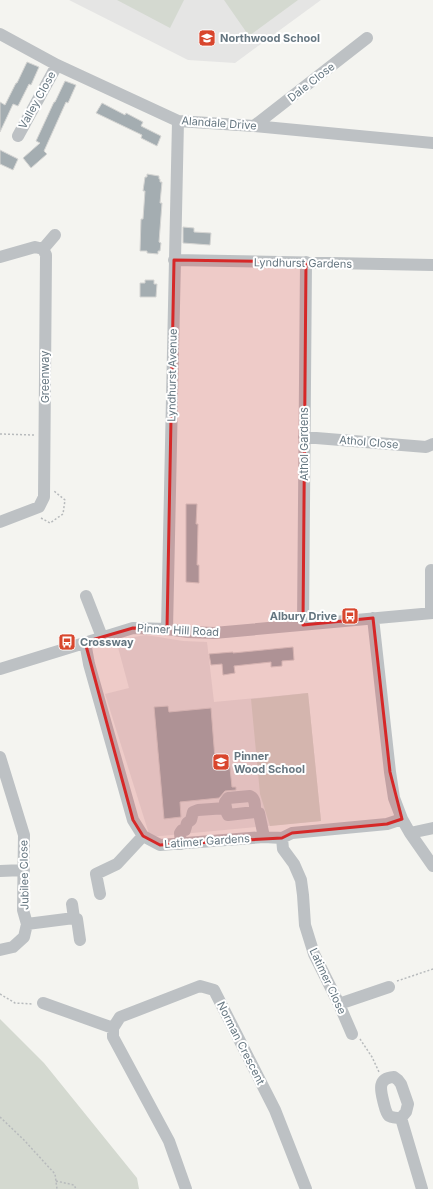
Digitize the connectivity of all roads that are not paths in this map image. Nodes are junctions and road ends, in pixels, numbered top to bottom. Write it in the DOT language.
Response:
graph roads {
  1 [pos="0,34"];
  2 [pos="367,38"];
  3 [pos="58,65"];
  4 [pos="178,121"];
  5 [pos="254,126"];
  6 [pos="18,136"];
  7 [pos="433,143"];
  8 [pos="55,235"];
  9 [pos="43,249"];
  10 [pos="0,257"];
  11 [pos="174,260"];
  12 [pos="306,262"];
  13 [pos="433,265"];
  14 [pos="304,437"];
  15 [pos="433,444"];
  16 [pos="0,522"];
  17 [pos="431,570"];
  18 [pos="86,596"];
  19 [pos="432,613"];
  20 [pos="373,618"];
  21 [pos="303,625"];
  22 [pos="167,629"];
  23 [pos="102,637"];
  24 [pos="85,642"];
  25 [pos="1,667"];
  26 [pos="0,757"];
  27 [pos="226,808"];
  28 [pos="255,812"];
  29 [pos="402,819"];
  30 [pos="433,828"];
  31 [pos="410,833"];
  32 [pos="143,836"];
  33 [pos="264,837"];
  34 [pos="282,838"];
  35 [pos="182,844"];
  36 [pos="433,866"];
  37 [pos="24,870"];
  38 [pos="0,871"];
  39 [pos="100,894"];
  40 [pos="72,904"];
  41 [pos="74,918"];
  42 [pos="27,924"];
  43 [pos="80,940"];
  44 [pos="0,950"];
  45 [pos="389,987"];
  46 [pos="339,1004"];
  47 [pos="46,1008"];
  48 [pos="113,1028"];
  49 [pos="352,1034"];
  50 [pos="402,1118"];
  51 [pos="186,1189"];
  52 [pos="306,1189"];
  53 [pos="422,1189"];
  1 -- 3 [label="street, Alandale Drive"];
  2 -- 5 [label="street, Dale Close"];
  3 -- 4 [label="street, Alandale Drive"];
  3 -- 6 [label="street, Valley Close"];
  4 -- 5 [label="street, Alandale Drive"];
  4 -- 11 [label="street, Lyndhurst Avenue"];
  5 -- 7 [label="street, Alandale Drive"];
  8 -- 9 [label="street"];
  9 -- 10 [label="street"];
  9 -- 16 [label="street, Greenway"];
  11 -- 12 [label="street, Lyndhurst Gardens"];
  11 -- 22 [label="street, Lyndhurst Avenue"];
  12 -- 13 [label="street, Lyndhurst Gardens"];
  12 -- 14 [label="street, Athol Gardens"];
  14 -- 15 [label="street, Athol Close"];
  14 -- 21 [label="street, Athol Gardens"];
  17 -- 19 [label="street"];
  18 -- 23 [label="street"];
  19 -- 20 [label="street, Pinner Hill Road"];
  20 -- 21 [label="street, Pinner Hill Road"];
  20 -- 29 [label="street"];
  21 -- 22 [label="street, Pinner Hill Road"];
  22 -- 23 [label="street, Pinner Hill Road"];
  23 -- 24 [label="street, Pinner Hill Road"];
  24 -- 25 [label="street, Pinner Hill Road"];
  24 -- 32 [label="street"];
  26 -- 37 [label="street, Jubilee Close"];
  27 -- 28 [label="street"];
  27 -- 28 [label="street"];
  27 -- 35 [label="street"];
  28 -- 33 [label="street"];
  29 -- 31 [label="street"];
  29 -- 34 [label="street, Latimer Gardens"];
  30 -- 31 [label="street"];
  31 -- 36 [label="street"];
  32 -- 35 [label="street, Latimer Gardens"];
  32 -- 39 [label="street"];
  33 -- 34 [label="street, Latimer Gardens"];
  33 -- 35 [label="street, Latimer Gardens"];
  34 -- 46 [label="street, Latimer Close"];
  37 -- 38 [label="street"];
  37 -- 42 [label="street, Jubilee Close"];
  40 -- 41 [label="street"];
  41 -- 42 [label="street, Jubilee Close"];
  41 -- 43 [label="street"];
  42 -- 44 [label="street, Jubilee Close"];
  45 -- 46 [label="street"];
  46 -- 49 [label="street, Latimer Close"];
  47 -- 48 [label="street"];
  48 -- 51 [label="street"];
  48 -- 52 [label="street, Norman Crescent"];
  50 -- 50 [label="street"];
  50 -- 53 [label="street"];
}
